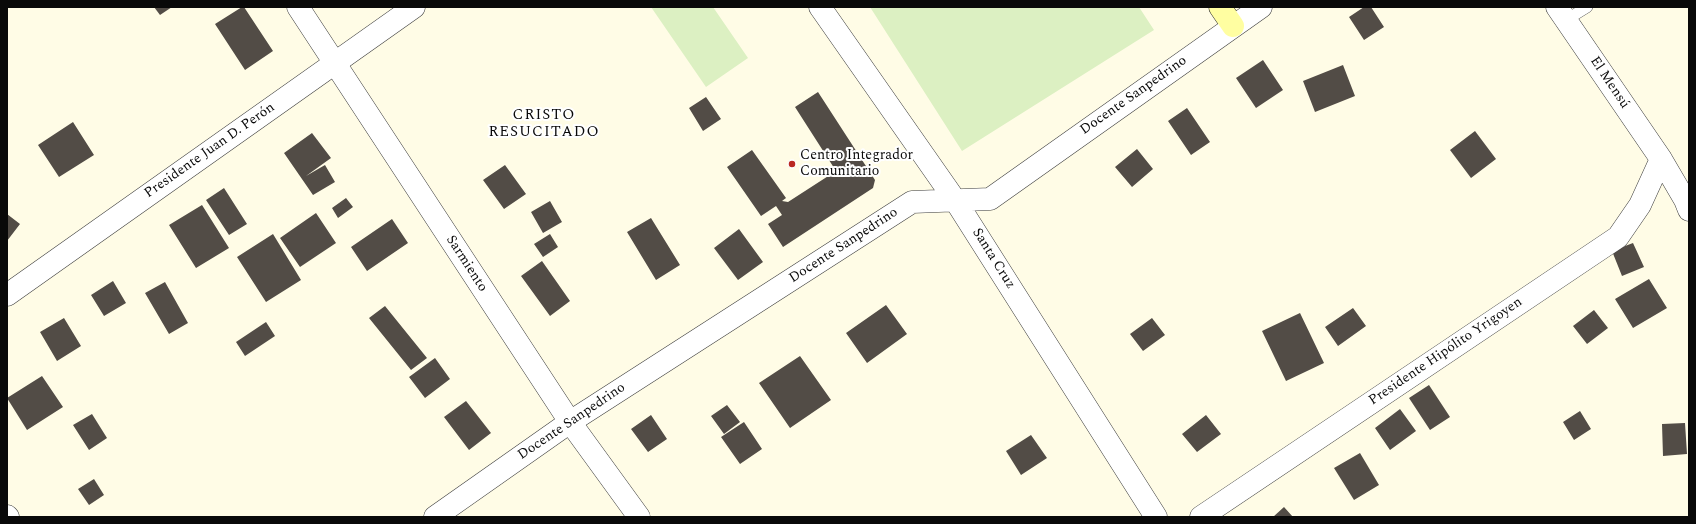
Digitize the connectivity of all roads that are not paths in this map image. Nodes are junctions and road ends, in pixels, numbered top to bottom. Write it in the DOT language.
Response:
graph roads {
  1 [pos="298,7"];
  2 [pos="414,7"];
  3 [pos="820,7"];
  4 [pos="1220,7"];
  5 [pos="1261,7"];
  6 [pos="1587,7"];
  7 [pos="1562,14"];
  8 [pos="1234,26"];
  9 [pos="333,63"];
  10 [pos="1661,159"];
  11 [pos="955,200"];
  12 [pos="1689,210"];
  13 [pos="7,295"];
  14 [pos="570,422"];
  15 [pos="435,517"];
  16 [pos="639,517"];
  17 [pos="1156,517"];
  18 [pos="1201,517"];
  1 -- 9 [label="street, Sarmiento"];
  2 -- 9 [label="street, Presidente Juan D. Perón"];
  3 -- 11 [label="street, Santa Cruz"];
  4 -- 8 [label="main road"];
  5 -- 8 [label="street, Docente Sanpedrino"];
  6 -- 7 [label="lane"];
  7 -- 10 [label="street, El Mensú"];
  8 -- 11 [label="street, Docente Sanpedrino"];
  9 -- 13 [label="street, Presidente Juan D. Perón"];
  9 -- 14 [label="street, Sarmiento"];
  10 -- 12 [label="street, El Mensú"];
  10 -- 18 [label="street, Presidente Hipólito Yrigoyen"];
  11 -- 14 [label="street, Docente Sanpedrino"];
  11 -- 17 [label="street, Santa Cruz"];
  14 -- 15 [label="street, Docente Sanpedrino"];
  14 -- 16 [label="street, Sarmiento"];
}
